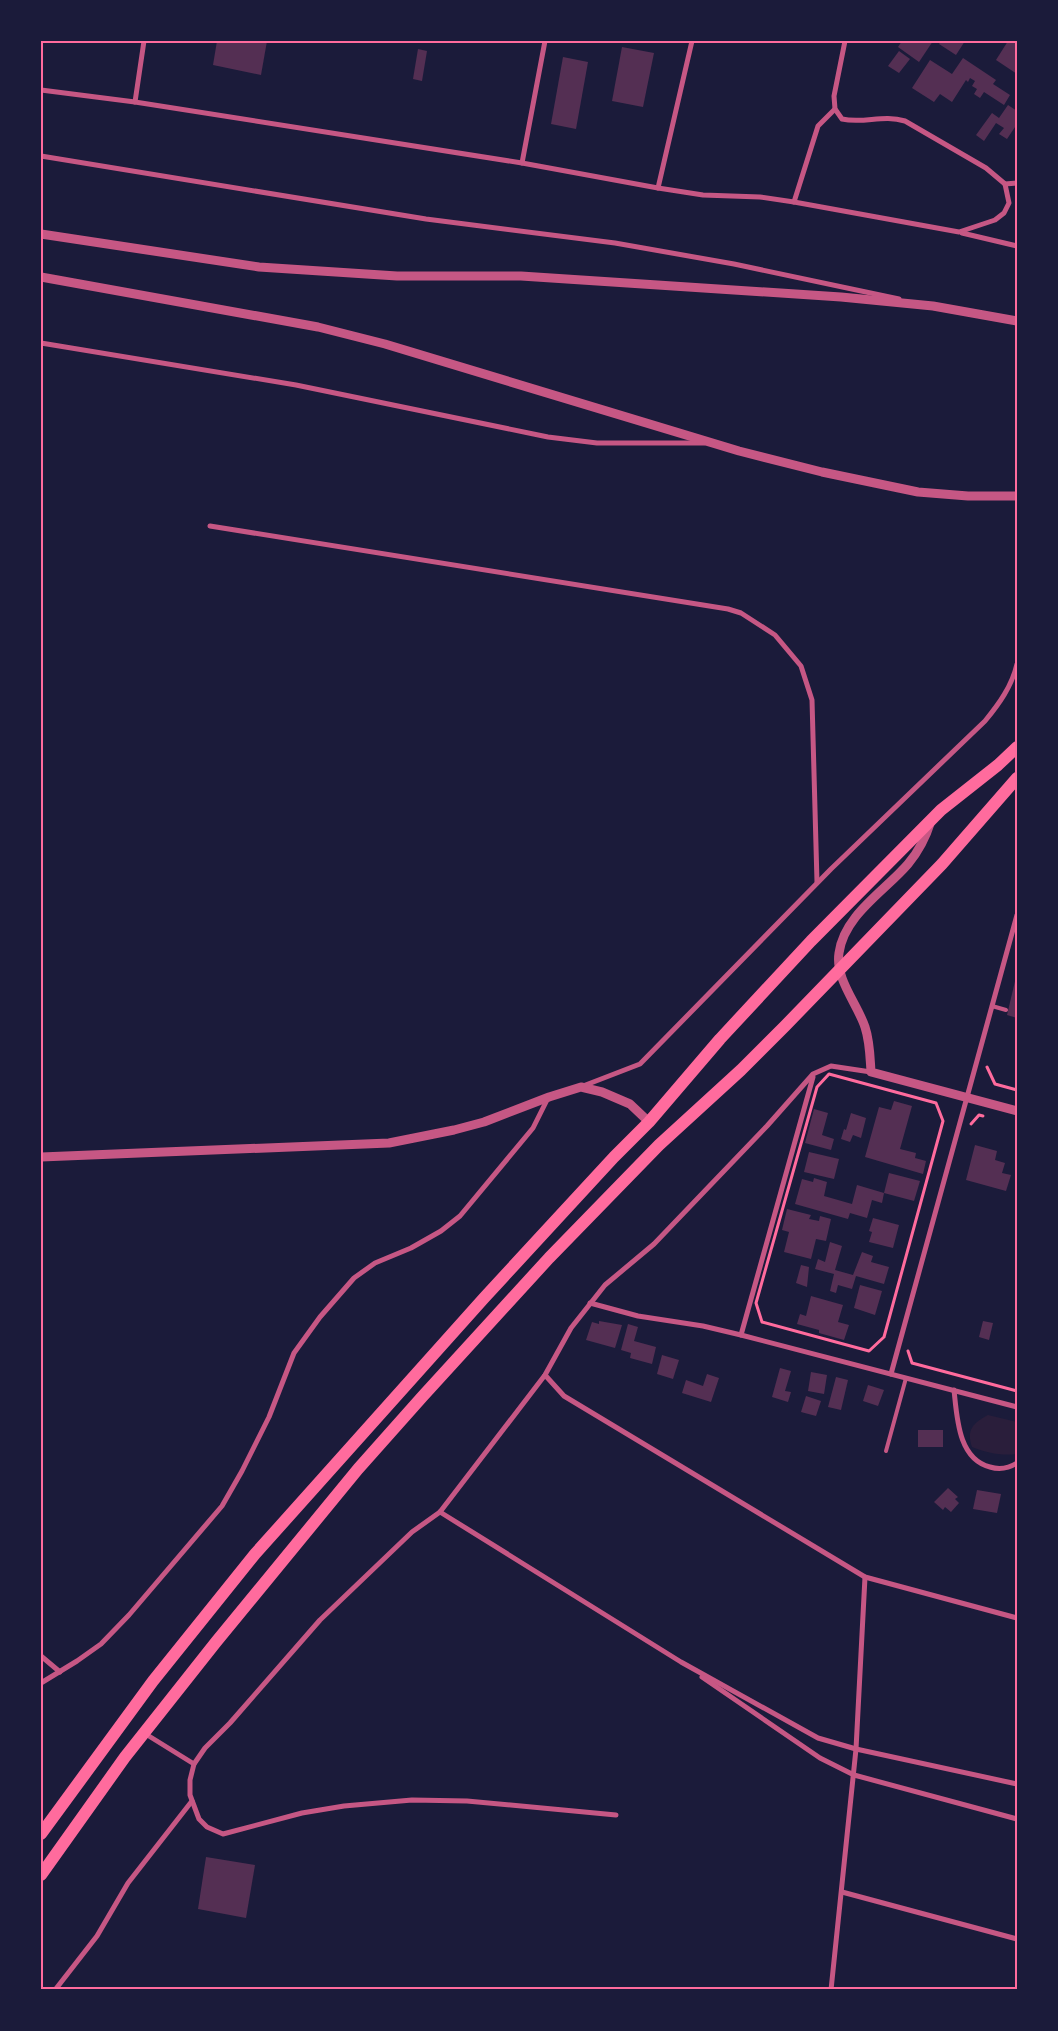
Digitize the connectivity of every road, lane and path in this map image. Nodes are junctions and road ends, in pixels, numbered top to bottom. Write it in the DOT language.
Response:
graph roads {
  1 [pos="144,41"];
  2 [pos="545,41"];
  3 [pos="692,41"];
  4 [pos="846,41"];
  5 [pos="41,90"];
  6 [pos="135,102"];
  7 [pos="835,109"];
  8 [pos="41,156"];
  9 [pos="522,163"];
  10 [pos="1017,183"];
  11 [pos="1005,184"];
  12 [pos="658,188"];
  13 [pos="794,202"];
  14 [pos="959,232"];
  15 [pos="41,234"];
  16 [pos="1017,246"];
  17 [pos="41,277"];
  18 [pos="933,306"];
  19 [pos="1017,321"];
  20 [pos="41,343"];
  21 [pos="714,443"];
  22 [pos="1017,496"];
  23 [pos="210,526"];
  24 [pos="1017,664"];
  25 [pos="1017,747"];
  26 [pos="1017,778"];
  27 [pos="931,820"];
  28 [pos="817,882"];
  29 [pos="1017,916"];
  30 [pos="839,970"];
  31 [pos="992,1006"];
  32 [pos="1006,1010"];
  33 [pos="871,1072"];
  34 [pos="813,1074"];
  35 [pos="995,1084"];
  36 [pos="582,1087"];
  37 [pos="1017,1090"];
  38 [pos="549,1097"];
  39 [pos="966,1098"];
  40 [pos="1017,1111"];
  41 [pos="649,1122"];
  42 [pos="41,1157"];
  43 [pos="590,1302"];
  44 [pos="762,1322"];
  45 [pos="741,1336"];
  46 [pos="912,1363"];
  47 [pos="891,1374"];
  48 [pos="544,1375"];
  49 [pos="906,1378"];
  50 [pos="954,1390"];
  51 [pos="1017,1392"];
  52 [pos="1017,1407"];
  53 [pos="886,1451"];
  54 [pos="1017,1463"];
  55 [pos="440,1512"];
  56 [pos="865,1577"];
  57 [pos="1017,1618"];
  58 [pos="41,1656"];
  59 [pos="681,1662"];
  60 [pos="60,1672"];
  61 [pos="41,1683"];
  62 [pos="144,1733"];
  63 [pos="856,1749"];
  64 [pos="194,1764"];
  65 [pos="854,1775"];
  66 [pos="1017,1784"];
  67 [pos="192,1801"];
  68 [pos="616,1815"];
  69 [pos="1017,1819"];
  70 [pos="41,1834"];
  71 [pos="41,1876"];
  72 [pos="842,1892"];
  73 [pos="1017,1939"];
  74 [pos="55,1990"];
  75 [pos="831,1990"];
  1 -- 6 [label="street"];
  2 -- 9 [label="street"];
  3 -- 12 [label="street"];
  4 -- 7 [label="street"];
  5 -- 6 [label="street"];
  6 -- 9 [label="street"];
  7 -- 11 [label="street"];
  7 -- 13 [label="street"];
  8 -- 18 [label="street"];
  9 -- 12 [label="street"];
  10 -- 11 [label="street"];
  11 -- 14 [label="street"];
  12 -- 13 [label="street"];
  13 -- 14 [label="street"];
  14 -- 16 [label="street"];
  15 -- 18 [label="street"];
  17 -- 21 [label="street"];
  18 -- 19 [label="street"];
  20 -- 21 [label="street"];
  21 -- 22 [label="street"];
  23 -- 28 [label="street"];
  24 -- 28 [label="street"];
  25 -- 27 [label="main road"];
  26 -- 30 [label="main road"];
  27 -- 30 [label="street"];
  27 -- 41 [label="main road"];
  28 -- 36 [label="street"];
  29 -- 31 [label="street"];
  30 -- 33 [label="street"];
  30 -- 62 [label="main road"];
  31 -- 32 [label="lane"];
  31 -- 39 [label="street"];
  33 -- 34 [label="street"];
  33 -- 39 [label="street"];
  34 -- 43 [label="street"];
  34 -- 45 [label="street"];
  35 -- 37 [label="path"];
  36 -- 38 [label="street"];
  36 -- 41 [label="street"];
  38 -- 42 [label="street"];
  38 -- 60 [label="street"];
  39 -- 40 [label="street"];
  39 -- 47 [label="street"];
  41 -- 70 [label="main road"];
  43 -- 45 [label="street"];
  43 -- 48 [label="street"];
  44 -- 44 [label="path"];
  45 -- 47 [label="street"];
  46 -- 51 [label="path"];
  47 -- 49 [label="street"];
  48 -- 55 [label="street"];
  48 -- 56 [label="street"];
  49 -- 50 [label="street"];
  49 -- 53 [label="lane"];
  50 -- 52 [label="street"];
  50 -- 54 [label="street"];
  55 -- 59 [label="street"];
  55 -- 64 [label="street"];
  56 -- 57 [label="street"];
  56 -- 63 [label="street"];
  58 -- 60 [label="street"];
  59 -- 63 [label="street"];
  59 -- 65 [label="street"];
  60 -- 61 [label="street"];
  62 -- 64 [label="street"];
  62 -- 71 [label="main road"];
  63 -- 65 [label="street"];
  63 -- 66 [label="street"];
  64 -- 67 [label="street"];
  65 -- 69 [label="street"];
  65 -- 72 [label="street"];
  67 -- 68 [label="street"];
  67 -- 74 [label="street"];
  72 -- 73 [label="street"];
  72 -- 75 [label="street"];
}
